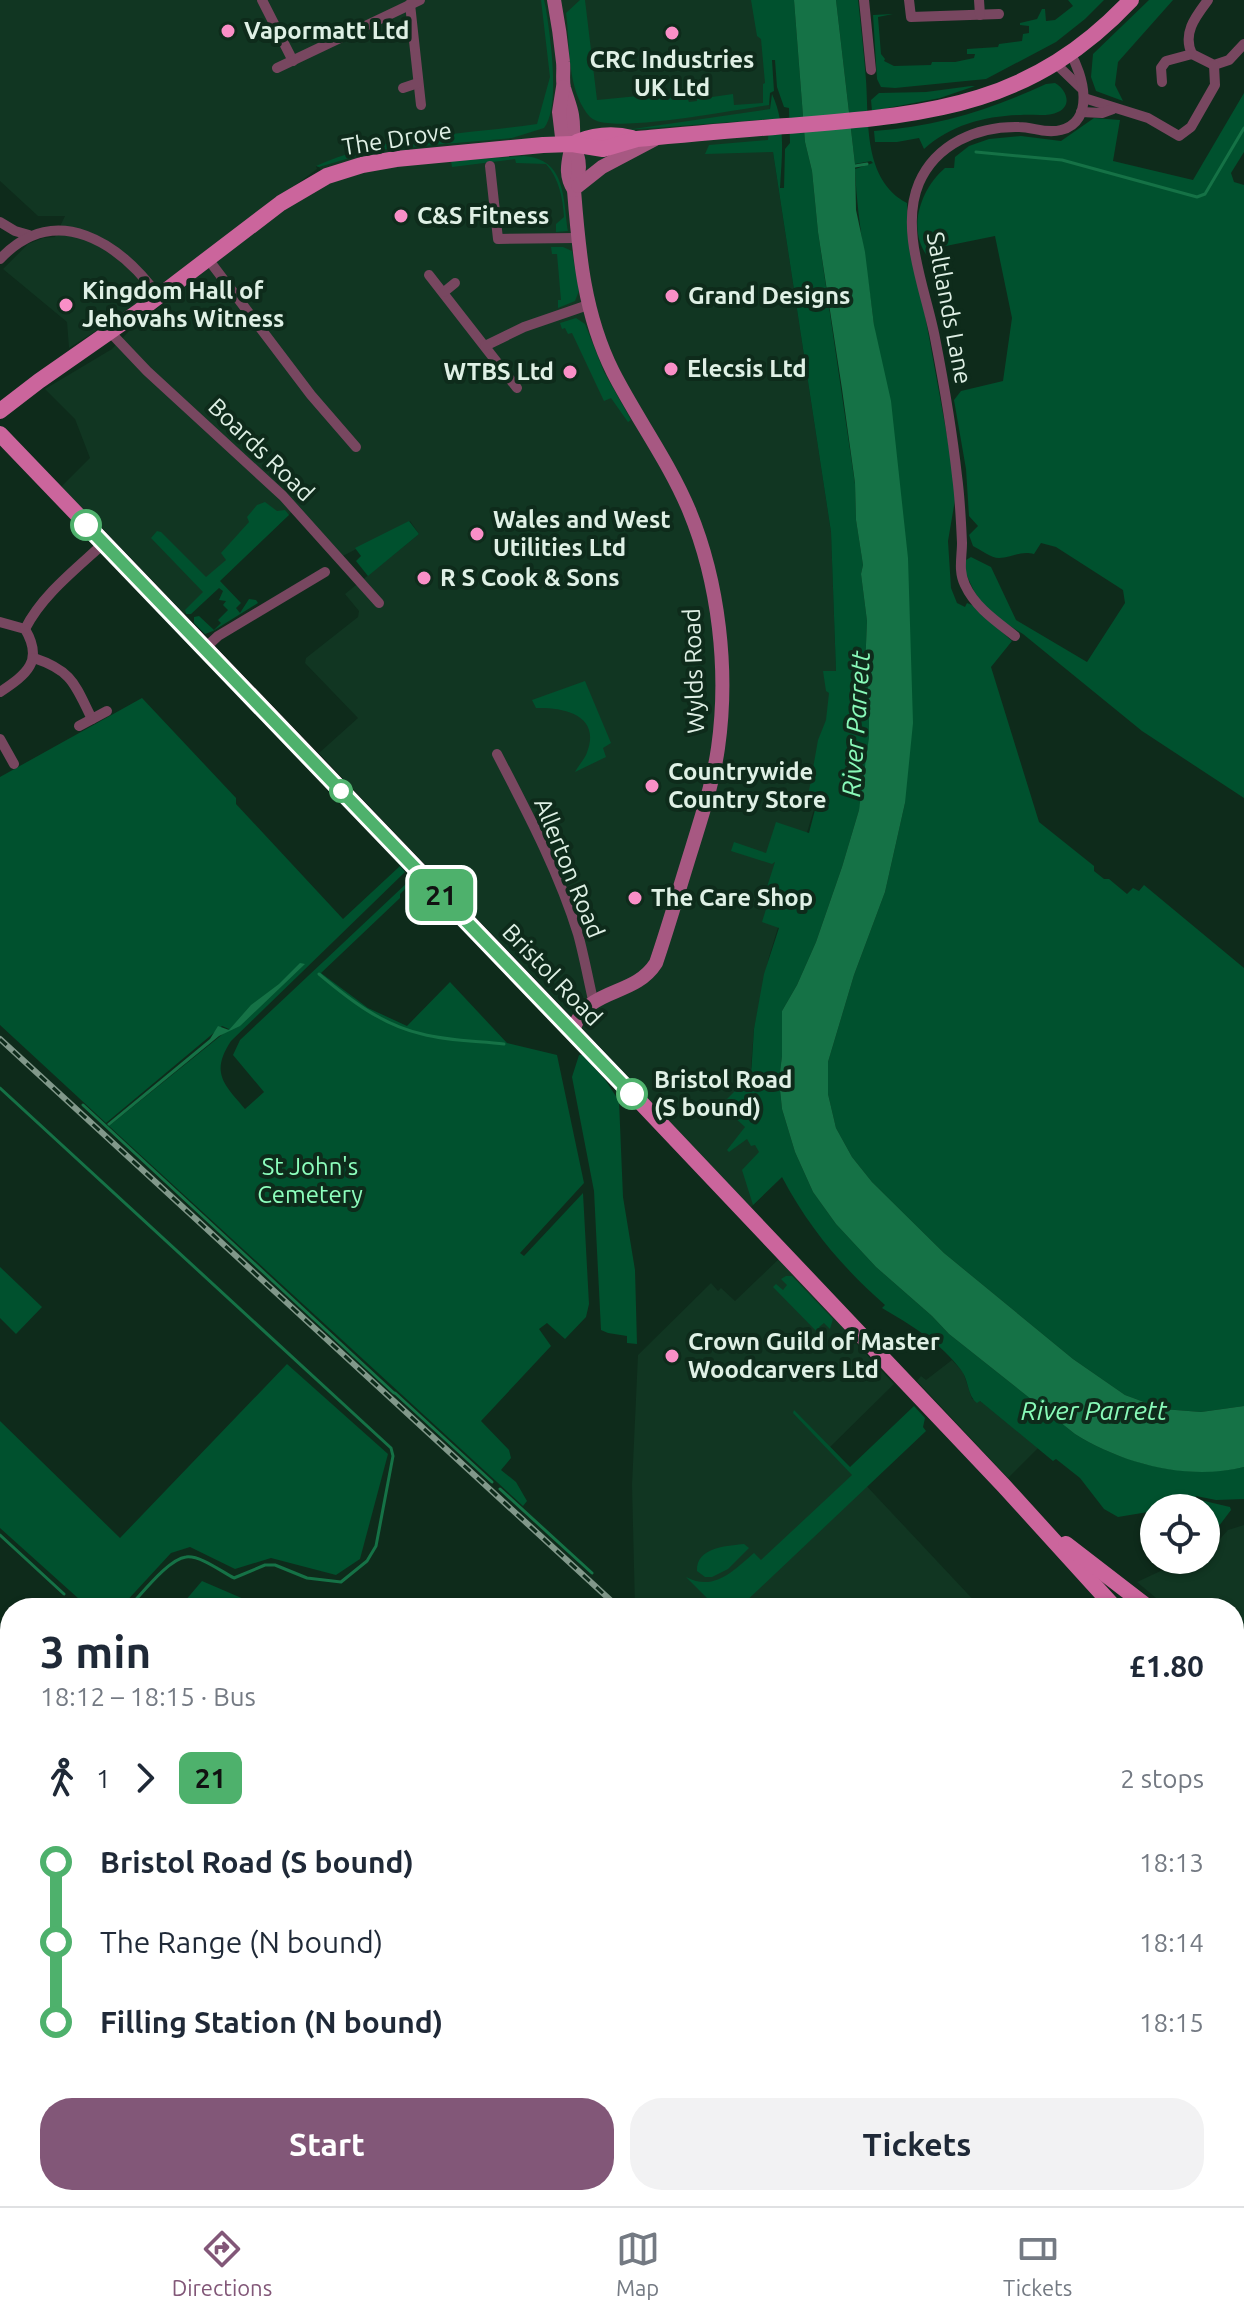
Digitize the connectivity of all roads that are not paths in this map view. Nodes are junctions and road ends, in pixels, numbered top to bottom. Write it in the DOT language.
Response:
graph roads {
  1 [pos="262,0"];
  2 [pos="554,0"];
  3 [pos="864,0"];
  4 [pos="909,0"];
  5 [pos="979,0"];
  6 [pos="1131,0"];
  7 [pos="1208,0"];
  8 [pos="415,2"];
  9 [pos="999,14"];
  10 [pos="980,15"];
  11 [pos="1244,44"];
  12 [pos="1070,53"];
  13 [pos="1192,54"];
  14 [pos="293,61"];
  15 [pos="1055,63"];
  16 [pos="1214,65"];
  17 [pos="277,68"];
  18 [pos="871,70"];
  19 [pos="1162,82"];
  20 [pos="418,83"];
  21 [pos="403,88"];
  22 [pos="1082,93"];
  23 [pos="421,105"];
  24 [pos="1113,109"];
  25 [pos="1081,112"];
  26 [pos="659,137"];
  27 [pos="572,144"];
  28 [pos="490,166"];
  29 [pos="574,190"];
  30 [pos="0,222"];
  31 [pos="29,235"];
  32 [pos="576,238"];
  33 [pos="0,259"];
  34 [pos="208,259"];
  35 [pos="429,275"];
  36 [pos="455,283"];
  37 [pos="444,292"];
  38 [pos="159,297"];
  39 [pos="588,305"];
  40 [pos="110,332"];
  41 [pos="485,346"];
  42 [pos="517,388"];
  43 [pos="0,411"];
  44 [pos="0,434"];
  45 [pos="356,447"];
  46 [pos="104,543"];
  47 [pos="325,572"];
  48 [pos="379,603"];
  49 [pos="0,622"];
  50 [pos="25,629"];
  51 [pos="1015,636"];
  52 [pos="205,648"];
  53 [pos="34,658"];
  54 [pos="0,692"];
  55 [pos="107,711"];
  56 [pos="92,719"];
  57 [pos="79,726"];
  58 [pos="1,743"];
  59 [pos="497,754"];
  60 [pos="14,764"];
  61 [pos="593,1000"];
  62 [pos="573,1031"];
  63 [pos="1033,1518"];
  64 [pos="1106,1598"];
  65 [pos="1136,1598"];
  1 -- 14 [label="street"];
  2 -- 27 [label="street, Wylds Road"];
  3 -- 18 [label="street"];
  4 -- 10 [label="street"];
  5 -- 10 [label="street"];
  6 -- 12 [label="main road, The Drove"];
  7 -- 13 [label="street"];
  8 -- 14 [label="street"];
  8 -- 20 [label="street"];
  9 -- 10 [label="street"];
  11 -- 16 [label="street"];
  12 -- 15 [label="main road, The Drove"];
  12 -- 22 [label="street"];
  13 -- 16 [label="street"];
  13 -- 19 [label="street"];
  14 -- 17 [label="street"];
  15 -- 22 [label="street"];
  15 -- 26 [label="main road, The Drove"];
  16 -- 24 [label="street"];
  20 -- 21 [label="street"];
  20 -- 23 [label="street"];
  22 -- 24 [label="street"];
  22 -- 25 [label="street"];
  24 -- 25 [label="street"];
  25 -- 51 [label="street, Saltlands Lane"];
  26 -- 27 [label="main road, The Drove"];
  26 -- 29 [label="street"];
  27 -- 29 [label="street, Wylds Road"];
  27 -- 34 [label="main road, The Drove"];
  28 -- 32 [label="street"];
  29 -- 32 [label="street, Wylds Road"];
  30 -- 31 [label="street"];
  31 -- 33 [label="street"];
  31 -- 38 [label="street"];
  32 -- 39 [label="street, Wylds Road"];
  34 -- 38 [label="main road, The Drove"];
  34 -- 45 [label="street"];
  35 -- 37 [label="street"];
  36 -- 37 [label="street"];
  37 -- 41 [label="street"];
  38 -- 40 [label="main road, The Drove"];
  39 -- 41 [label="street"];
  39 -- 61 [label="street, Wylds Road"];
  40 -- 43 [label="main road, The Drove"];
  40 -- 48 [label="street, Boards Road"];
  41 -- 42 [label="street"];
  44 -- 46 [label="main road, Bristol Road"];
  46 -- 50 [label="street"];
  46 -- 52 [label="main road, Bristol Road"];
  47 -- 52 [label="street"];
  49 -- 50 [label="street"];
  50 -- 53 [label="street"];
  52 -- 62 [label="main road, Bristol Road"];
  53 -- 54 [label="street"];
  53 -- 56 [label="street"];
  55 -- 56 [label="street"];
  56 -- 57 [label="street"];
  58 -- 60 [label="street"];
  59 -- 61 [label="street, Allerton Road"];
  61 -- 62 [label="street"];
  62 -- 63 [label="main road, Bristol Road"];
  63 -- 64 [label="main road, Bristol Road"];
  63 -- 65 [label="main road, Bristol Road"];
}
